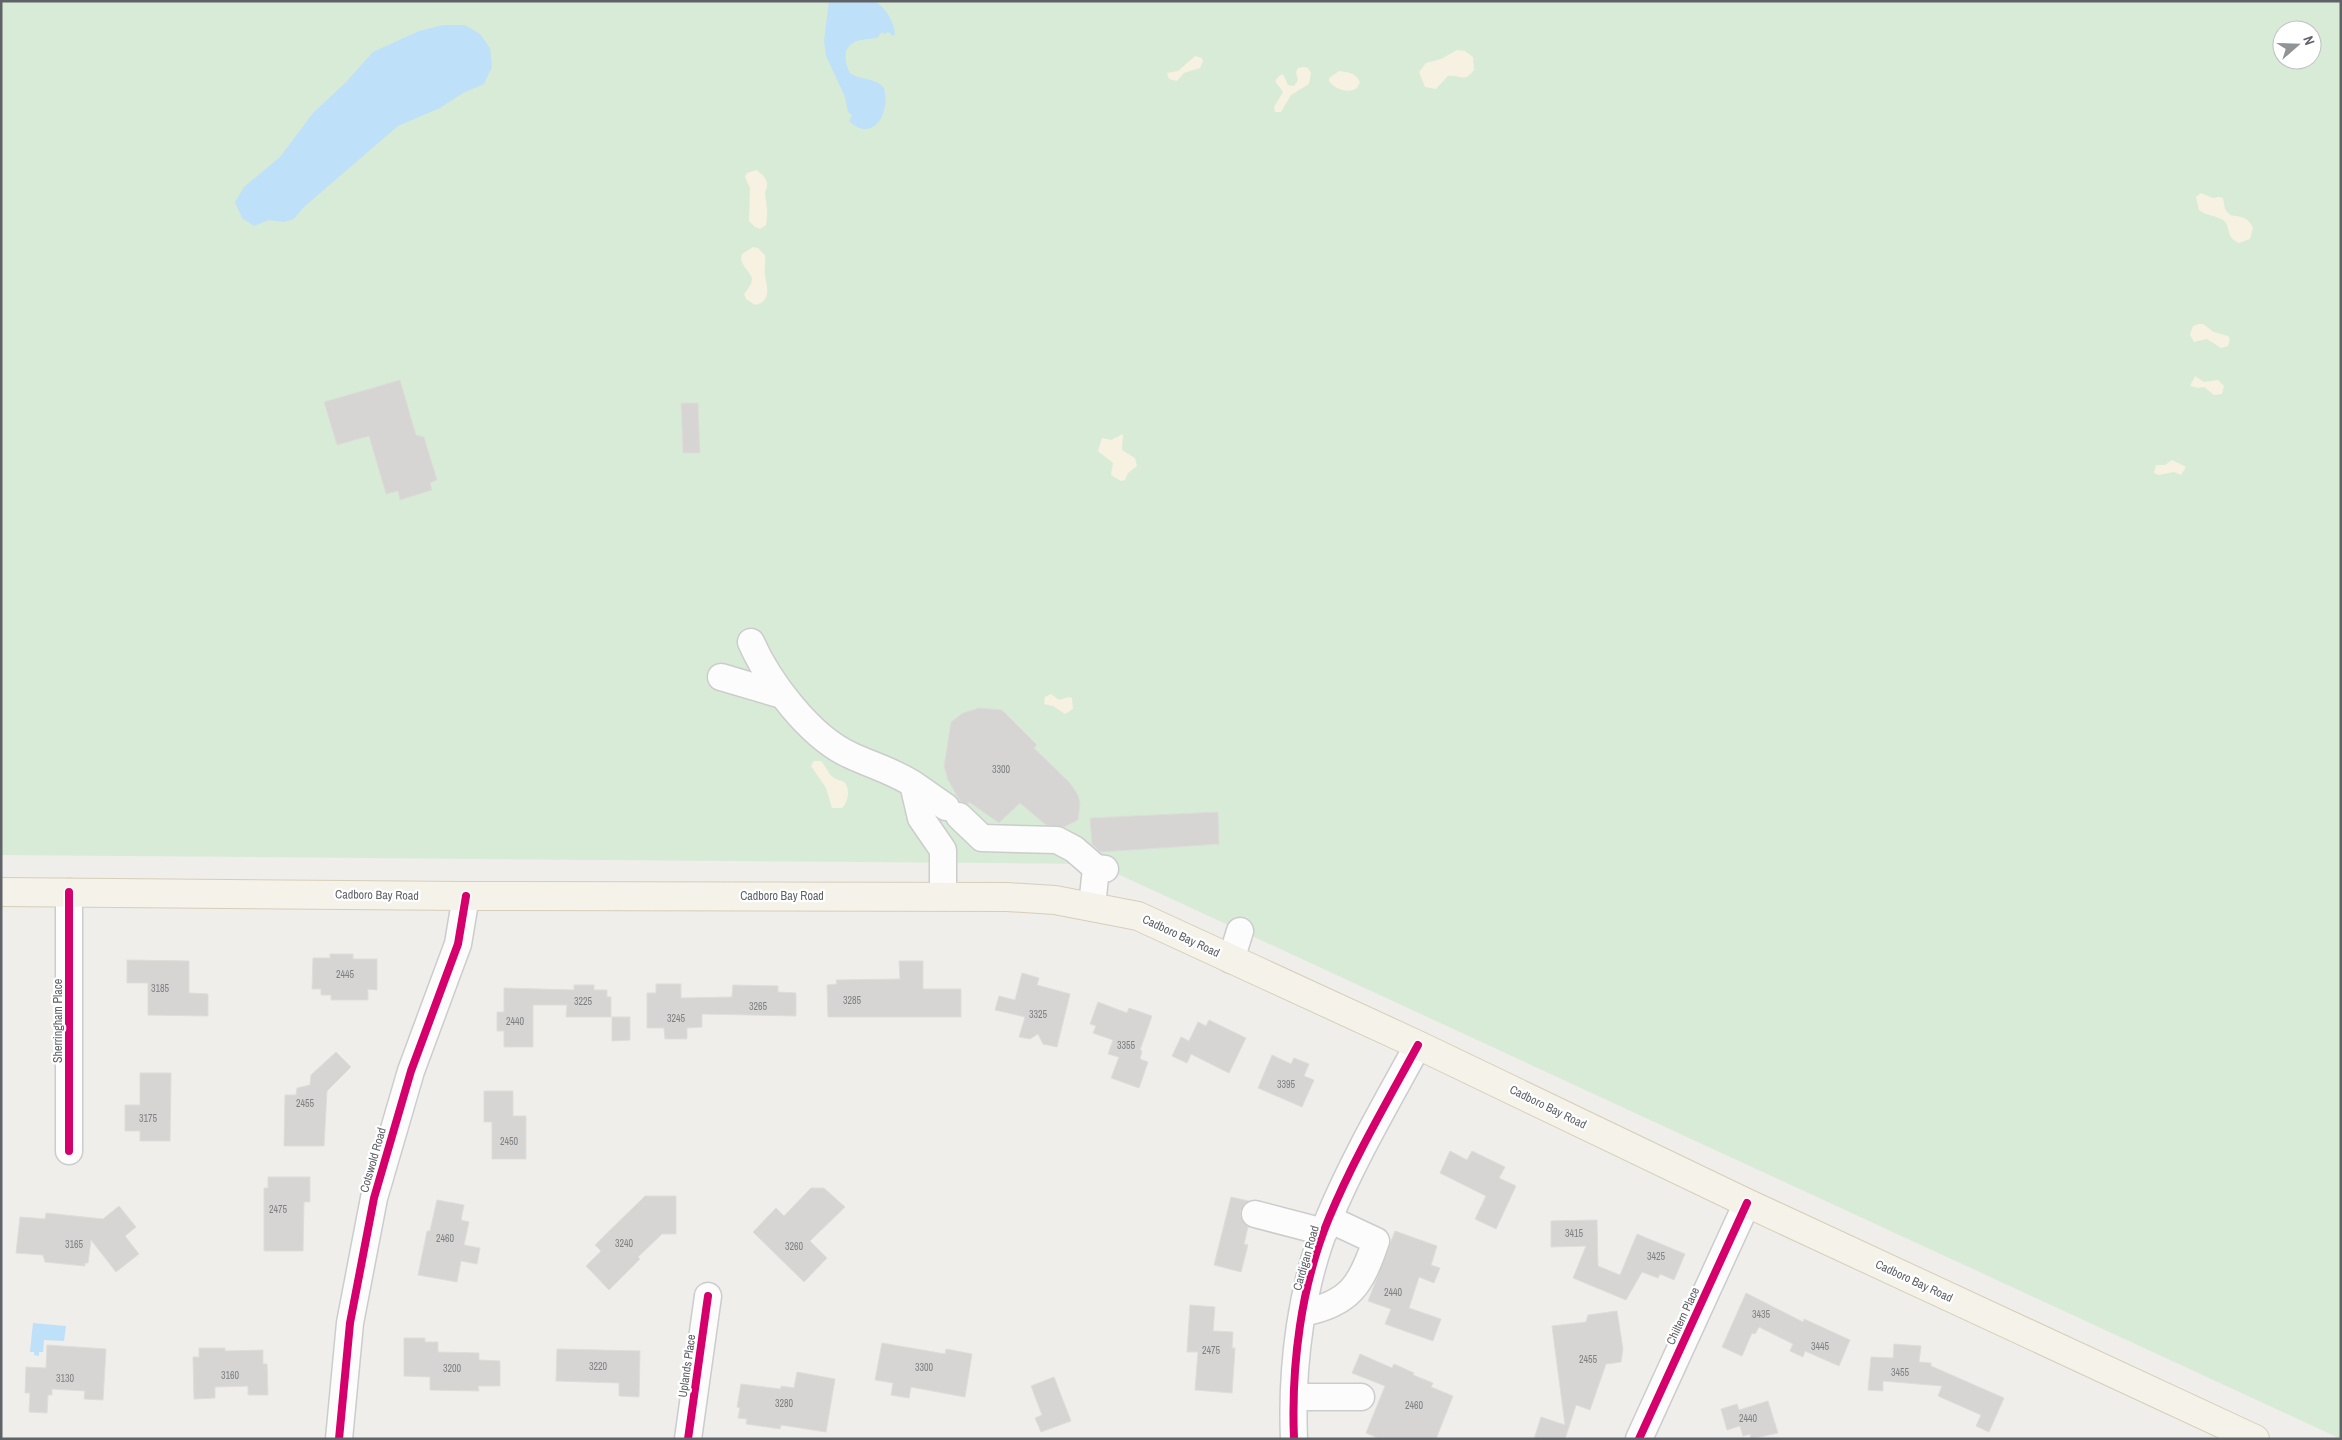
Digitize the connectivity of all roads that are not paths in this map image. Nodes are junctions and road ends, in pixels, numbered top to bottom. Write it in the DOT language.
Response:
graph roads {
  1 [pos="751,642"];
  2 [pos="720,677"];
  3 [pos="782,695"];
  4 [pos="913,784"];
  5 [pos="956,814"];
  6 [pos="943,850"];
  7 [pos="1,892"];
  8 [pos="69,892"];
  9 [pos="466,896"];
  10 [pos="943,896"];
  11 [pos="1092,906"];
  12 [pos="1240,931"];
  13 [pos="1231,960"];
  14 [pos="1418,1045"];
  15 [pos="69,1151"];
  16 [pos="1747,1203"];
  17 [pos="1255,1214"];
  18 [pos="1327,1226"];
  19 [pos="708,1296"];
  20 [pos="1302,1313"];
  21 [pos="1294,1397"];
  22 [pos="1361,1397"];
  23 [pos="339,1439"];
  24 [pos="688,1439"];
  25 [pos="1294,1439"];
  26 [pos="1639,1439"];
  27 [pos="2255,1439"];
  1 -- 3 [label="street"];
  2 -- 3 [label="street"];
  3 -- 4 [label="street"];
  4 -- 5 [label="street"];
  4 -- 6 [label="street"];
  5 -- 6 [label="street"];
  5 -- 11 [label="street"];
  6 -- 10 [label="street"];
  7 -- 8 [label="main road, Cadboro Bay Road"];
  8 -- 9 [label="main road, Cadboro Bay Road"];
  8 -- 15 [label="street, Sherringham Place"];
  9 -- 10 [label="main road, Cadboro Bay Road"];
  9 -- 23 [label="street, Cotswold Road"];
  10 -- 11 [label="main road, Cadboro Bay Road"];
  11 -- 13 [label="main road, Cadboro Bay Road"];
  12 -- 13 [label="street"];
  13 -- 14 [label="main road, Cadboro Bay Road"];
  14 -- 16 [label="main road, Cadboro Bay Road"];
  14 -- 18 [label="street, Cardigan Road"];
  16 -- 26 [label="street, Chiltern Place"];
  16 -- 27 [label="main road, Cadboro Bay Road"];
  17 -- 18 [label="street"];
  18 -- 20 [label="street, Cardigan Road"];
  18 -- 20 [label="street"];
  19 -- 24 [label="street, Uplands Place"];
  20 -- 21 [label="street, Cardigan Road"];
  21 -- 22 [label="street"];
  21 -- 25 [label="street, Cardigan Road"];
}
